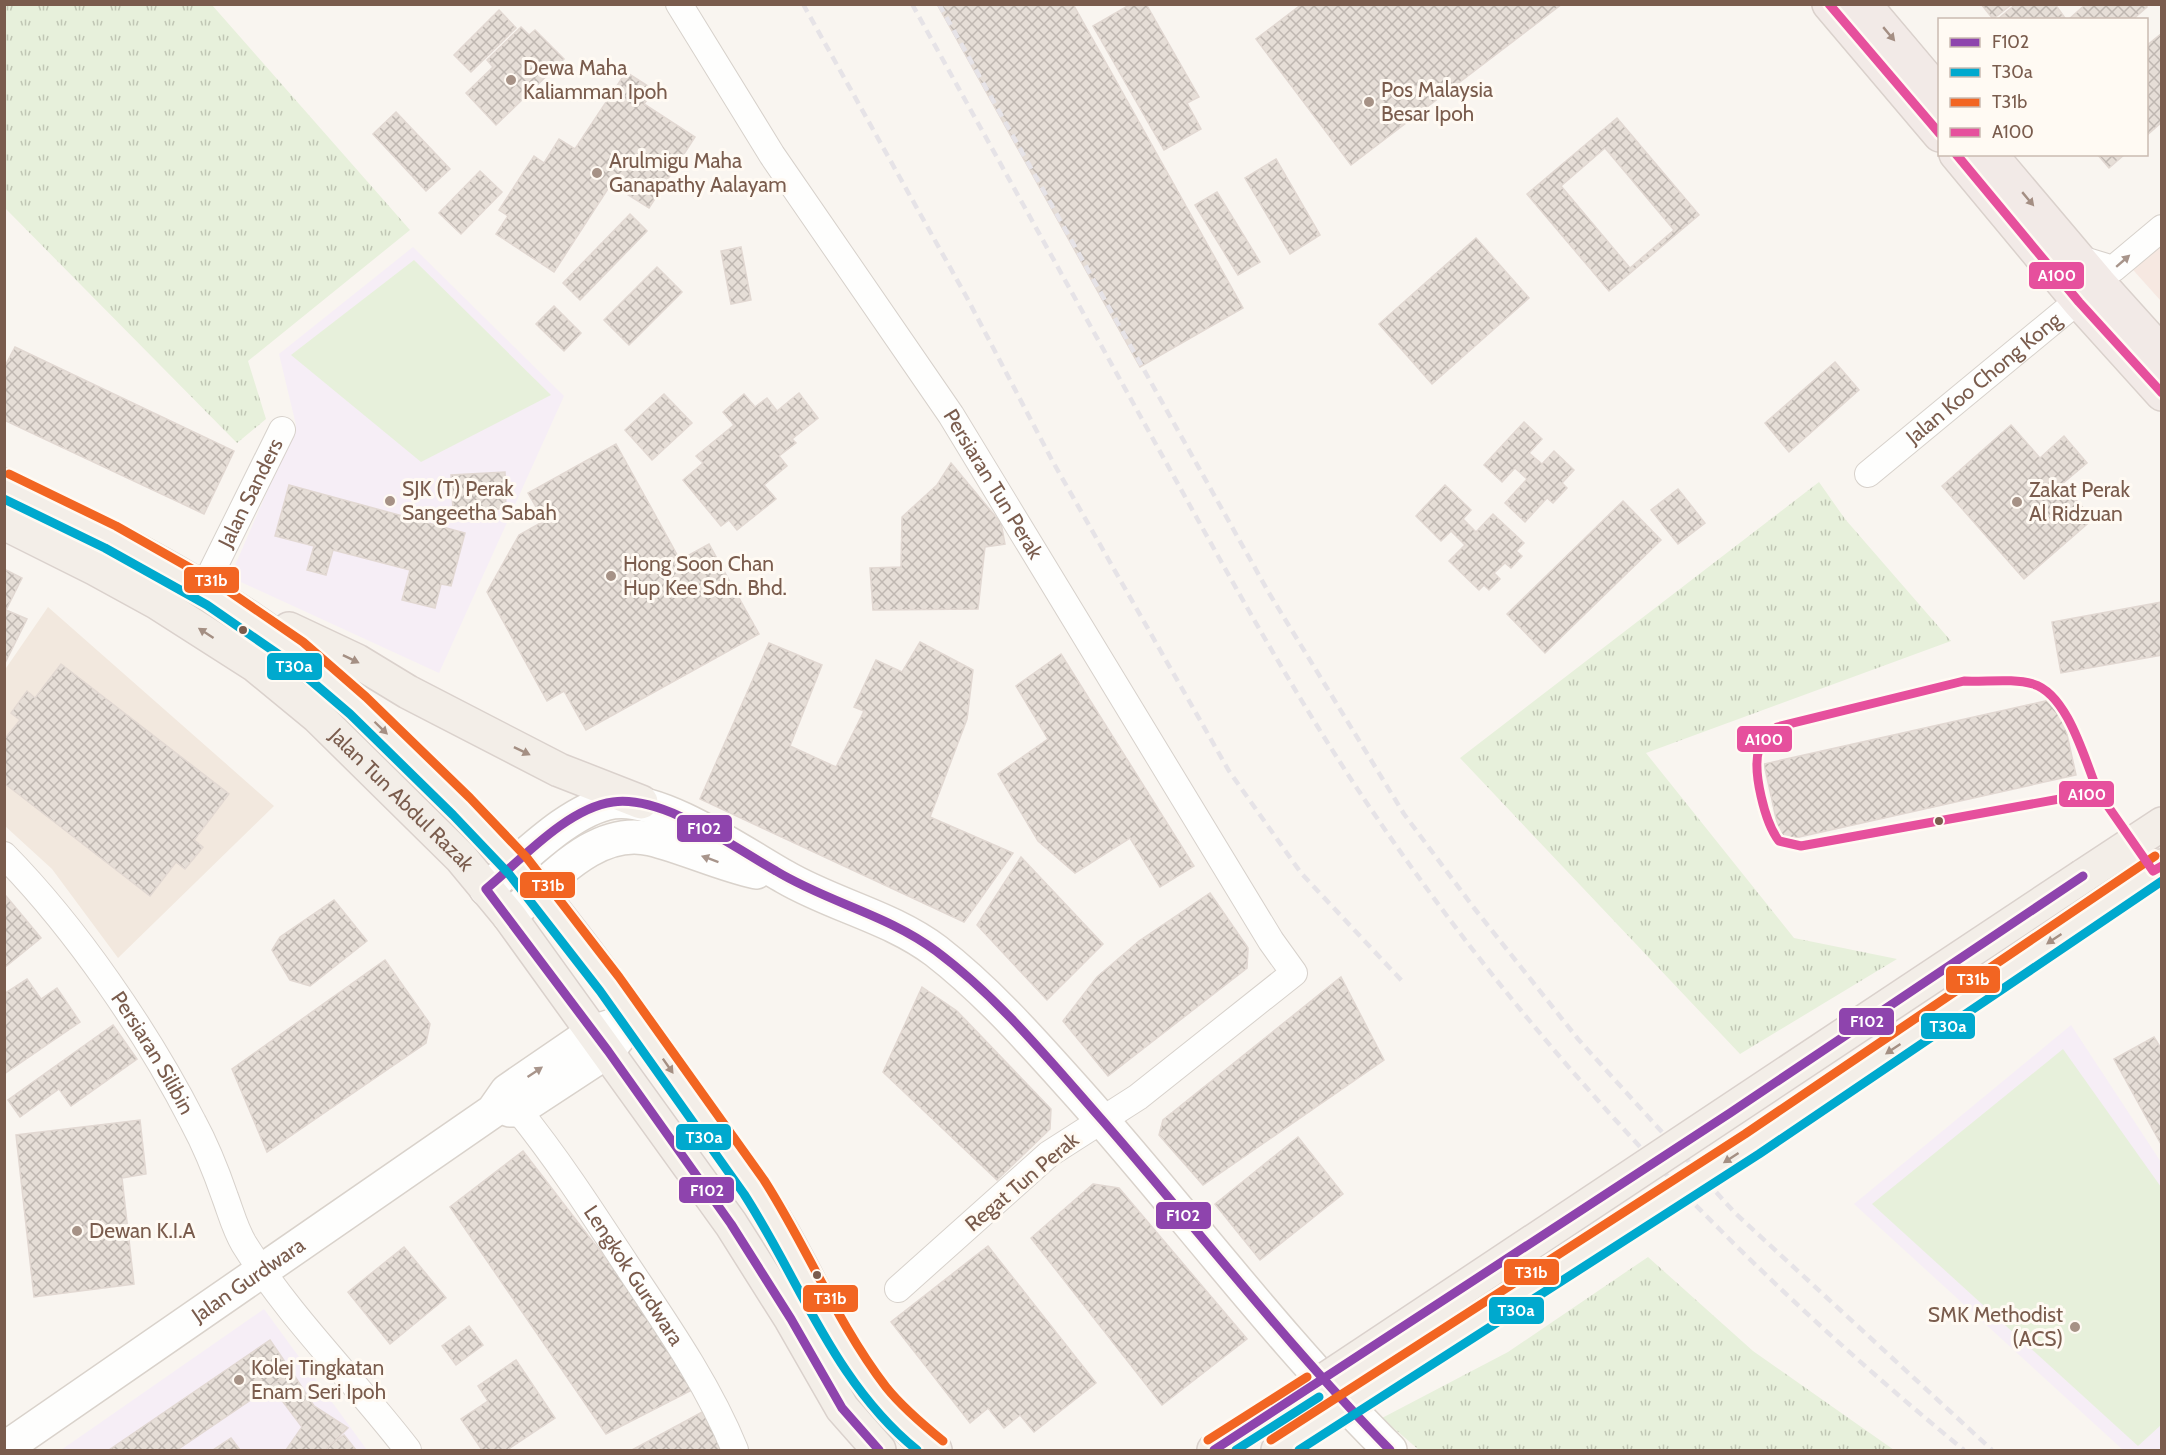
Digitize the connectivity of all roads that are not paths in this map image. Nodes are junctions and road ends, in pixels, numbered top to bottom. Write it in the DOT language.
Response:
graph roads {
  1 [pos="679,4"];
  2 [pos="1829,4"];
  3 [pos="1864,4"];
  4 [pos="1938,92"];
  5 [pos="1938,133"];
  6 [pos="1958,156"];
  7 [pos="1992,156"];
  8 [pos="2162,228"];
  9 [pos="2077,258"];
  10 [pos="2089,292"];
  11 [pos="2162,353"];
  12 [pos="2162,394"];
  13 [pos="282,430"];
  14 [pos="1868,474"];
  15 [pos="4,484"];
  16 [pos="4,523"];
  17 [pos="204,587"];
  18 [pos="641,802"];
  19 [pos="2162,824"];
  20 [pos="4,855"];
  21 [pos="516,865"];
  22 [pos="2162,866"];
  23 [pos="787,878"];
  24 [pos="486,889"];
  25 [pos="538,892"];
  26 [pos="509,916"];
  27 [pos="1294,973"];
  28 [pos="633,1019"];
  29 [pos="601,1042"];
  30 [pos="506,1110"];
  31 [pos="1102,1119"];
  32 [pos="263,1270"];
  33 [pos="898,1289"];
  34 [pos="1364,1436"];
  35 [pos="1291,1442"];
  36 [pos="4,1449"];
  37 [pos="408,1450"];
  38 [pos="735,1450"];
  39 [pos="879,1450"];
  40 [pos="935,1450"];
  41 [pos="1214,1450"];
  42 [pos="1390,1450"];
  1 -- 27 [label="street, Persiaran Tun Perak"];
  2 -- 5 [label="highway"];
  3 -- 4 [label="highway, one-way"];
  6 -- 10 [label="highway"];
  7 -- 9 [label="highway, one-way"];
  9 -- 8 [label="street, one-way"];
  9 -- 10 [label="highway"];
  10 -- 11 [label="highway"];
  10 -- 12 [label="highway"];
  10 -- 14 [label="street, Jalan Koo Chong Kong"];
  13 -- 17 [label="street, Jalan Sanders"];
  15 -- 17 [label="main road, Jalan Tun Abdul Razak"];
  24 -- 16 [label="main road, Jalan Tun Abdul Razak, one-way"];
  17 -- 18 [label="main road, one-way"];
  17 -- 21 [label="main road, Jalan Tun Abdul Razak, one-way"];
  18 -- 21 [label="main road"];
  18 -- 23 [label="main road"];
  19 -- 41 [label="main road, bridge"];
  20 -- 32 [label="street, Persiaran Silibin"];
  21 -- 24 [label="main road"];
  21 -- 25 [label="main road, Jalan Tun Abdul Razak"];
  22 -- 35 [label="main road, one-way, bridge"];
  23 -- 25 [label="main road, one-way"];
  23 -- 31 [label="main road"];
  24 -- 26 [label="main road, Jalan Tun Abdul Razak"];
  25 -- 26 [label="main road"];
  25 -- 28 [label="main road, Jalan Tun Abdul Razak"];
  26 -- 29 [label="main road, Jalan Tun Abdul Razak"];
  27 -- 31 [label="street, Regat Tun Perak"];
  28 -- 29 [label="main road, Jalan Gurdwara"];
  28 -- 40 [label="main road, Jalan Tun Abdul Razak, one-way"];
  29 -- 30 [label="main road, Jalan Gurdwara"];
  29 -- 39 [label="main road, Jalan Tun Abdul Razak"];
  30 -- 32 [label="main road, Jalan Gurdwara"];
  30 -- 38 [label="street, Lengkok Gurdwara"];
  31 -- 33 [label="street, Regat Tun Perak"];
  31 -- 34 [label="main road"];
  32 -- 36 [label="main road, Jalan Gurdwara"];
  32 -- 37 [label="street, Persiaran Silibin"];
  34 -- 42 [label="main road"];
}
